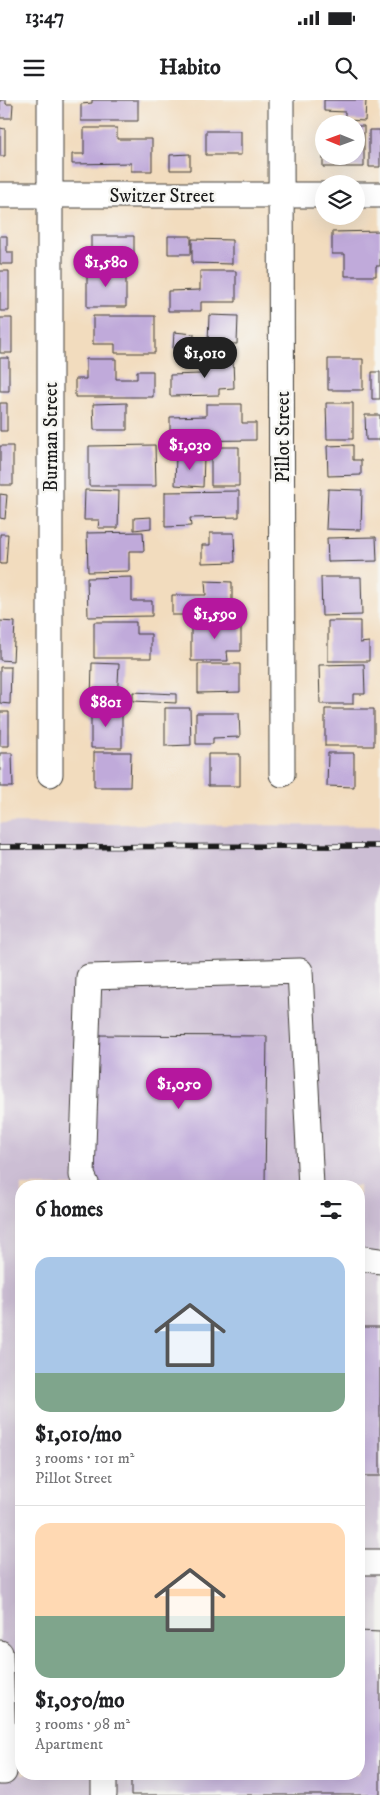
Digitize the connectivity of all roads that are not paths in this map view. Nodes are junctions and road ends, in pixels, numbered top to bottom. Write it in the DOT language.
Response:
graph roads {
  1 [pos="50,100"];
  2 [pos="281,100"];
  3 [pos="0,195"];
  4 [pos="50,195"];
  5 [pos="281,195"];
  6 [pos="315,195"];
  7 [pos="365,195"];
  8 [pos="380,195"];
  9 [pos="50,774"];
  10 [pos="282,774"];
  11 [pos="84,1180"];
  12 [pos="311,1180"];
  13 [pos="365,1259"];
  14 [pos="380,1261"];
  15 [pos="365,1562"];
  16 [pos="380,1562"];
  17 [pos="0,1653"];
  18 [pos="0,1772"];
  19 [pos="104,1780"];
  20 [pos="104,1795"];
  1 -- 4 [label="street, Burman Street"];
  2 -- 5 [label="street, Pillot Street"];
  3 -- 4 [label="street, Switzer Street"];
  4 -- 5 [label="street, Switzer Street"];
  4 -- 9 [label="street, Burman Street"];
  5 -- 6 [label="street, Switzer Street"];
  5 -- 10 [label="street, Pillot Street"];
  7 -- 8 [label="street"];
  11 -- 12 [label="street"];
  13 -- 14 [label="street"];
  15 -- 16 [label="street"];
  17 -- 18 [label="street"];
  19 -- 20 [label="street"];
}
